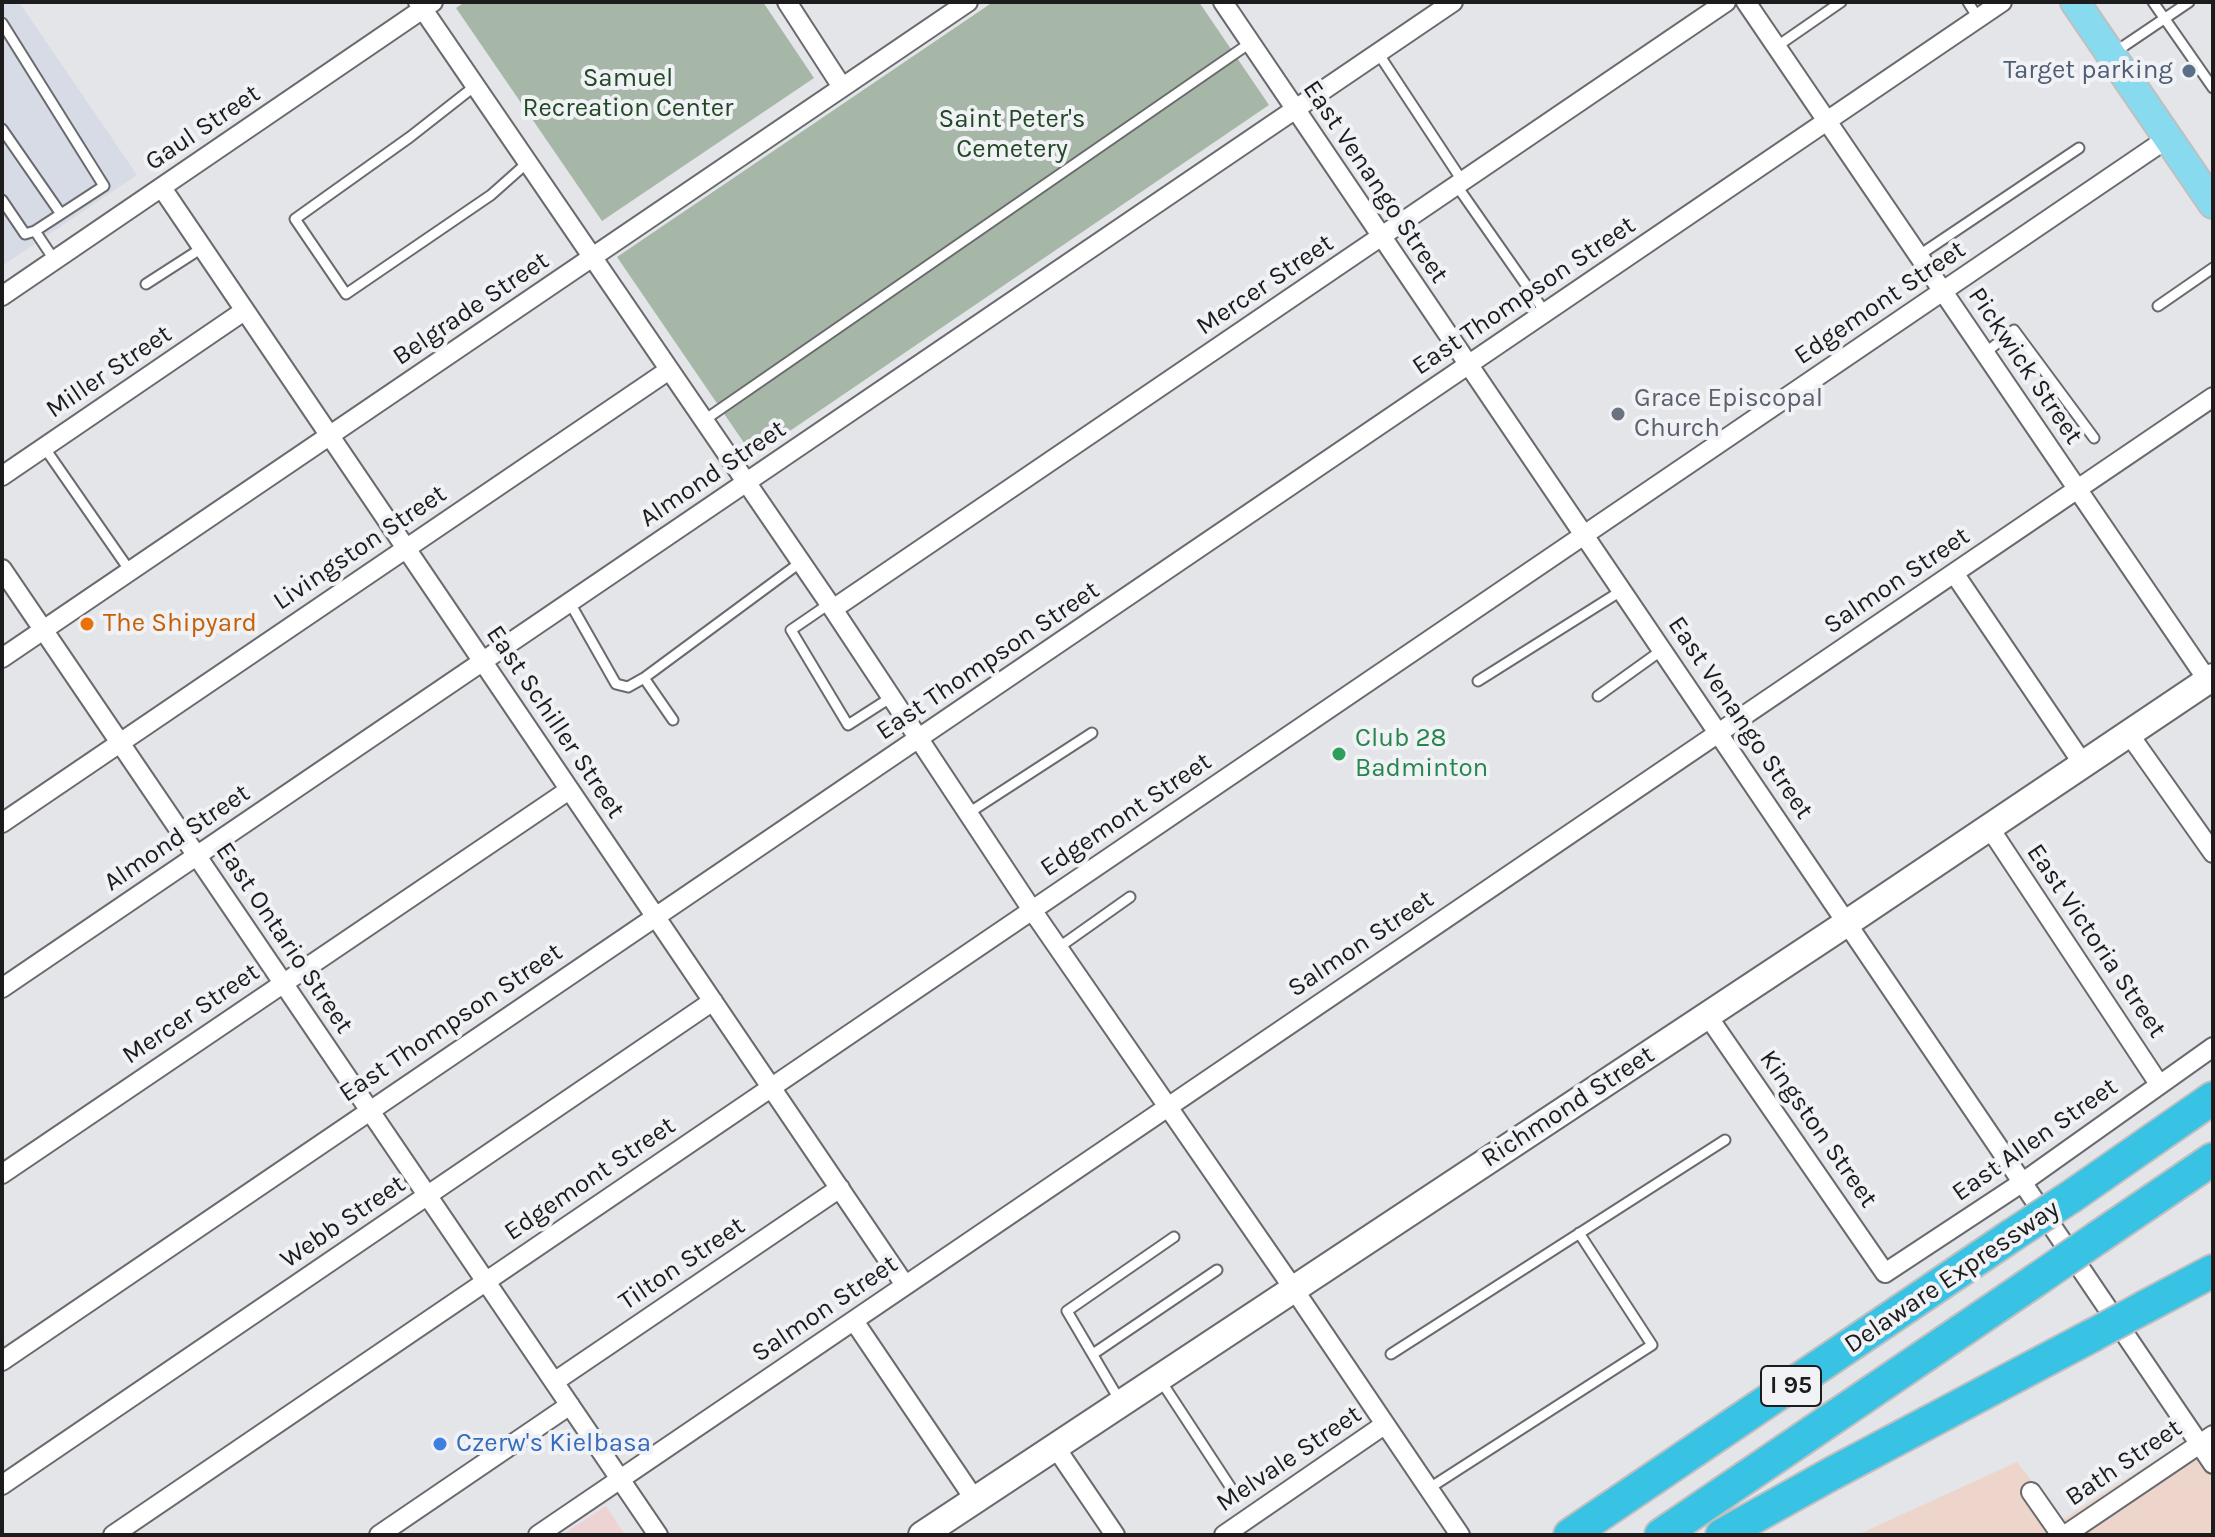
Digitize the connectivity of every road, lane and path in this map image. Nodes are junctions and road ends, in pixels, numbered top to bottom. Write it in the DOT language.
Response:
graph roads {
  1 [pos="787,2"];
  2 [pos="968,2"];
  3 [pos="1223,2"];
  4 [pos="1453,2"];
  5 [pos="1726,2"];
  6 [pos="1746,2"];
  7 [pos="1841,2"];
  8 [pos="1968,2"];
  9 [pos="2002,2"];
  10 [pos="2075,2"];
  11 [pos="2153,2"];
  12 [pos="2189,2"];
  13 [pos="425,4"];
  14 [pos="1978,18"];
  15 [pos="2164,18"];
  16 [pos="2,23"];
  17 [pos="1250,43"];
  18 [pos="1776,47"];
  19 [pos="1378,53"];
  20 [pos="2111,54"];
  21 [pos="475,86"];
  22 [pos="842,87"];
  23 [pos="2213,88"];
  24 [pos="1294,110"];
  25 [pos="1826,120"];
  26 [pos="2,129"];
  27 [pos="2168,138"];
  28 [pos="2079,148"];
  29 [pos="527,163"];
  30 [pos="1460,184"];
  31 [pos="162,188"];
  32 [pos="2,200"];
  33 [pos="2213,204"];
  34 [pos="61,214"];
  35 [pos="35,231"];
  36 [pos="1383,237"];
  37 [pos="202,248"];
  38 [pos="1918,256"];
  39 [pos="592,258"];
  40 [pos="55,261"];
  41 [pos="2213,268"];
  42 [pos="146,284"];
  43 [pos="1943,292"];
  44 [pos="2,296"];
  45 [pos="2158,306"];
  46 [pos="244,311"];
  47 [pos="1545,312"];
  48 [pos="1985,353"];
  49 [pos="1467,366"];
  50 [pos="669,370"];
  51 [pos="2213,397"];
  52 [pos="703,421"];
  53 [pos="330,436"];
  54 [pos="2094,438"];
  55 [pos="44,447"];
  56 [pos="2,476"];
  57 [pos="746,483"];
  58 [pos="2078,489"];
  59 [pos="1583,536"];
  60 [pos="406,549"];
  61 [pos="801,562"];
  62 [pos="2,569"];
  63 [pos="130,571"];
  64 [pos="1954,573"];
  65 [pos="1621,591"];
  66 [pos="570,603"];
  67 [pos="831,607"];
  68 [pos="44,630"];
  69 [pos="1662,650"];
  70 [pos="2,658"];
  71 [pos="483,662"];
  72 [pos="644,678"];
  73 [pos="2210,679"];
  74 [pos="1478,681"];
  75 [pos="1598,696"];
  76 [pos="890,698"];
  77 [pos="673,720"];
  78 [pos="1092,733"];
  79 [pos="1719,734"];
  80 [pos="2129,734"];
  81 [pos="918,740"];
  82 [pos="120,743"];
  83 [pos="2083,764"];
  84 [pos="569,790"];
  85 [pos="967,814"];
  86 [pos="2,823"];
  87 [pos="1989,827"];
  88 [pos="2213,853"];
  89 [pos="197,856"];
  90 [pos="1130,897"];
  91 [pos="1032,910"];
  92 [pos="657,916"];
  93 [pos="1847,923"];
  94 [pos="1058,948"];
  95 [pos="283,983"];
  96 [pos="2,988"];
  97 [pos="713,1001"];
  98 [pos="1707,1015"];
  99 [pos="2213,1047"];
  100 [pos="2159,1084"];
  101 [pos="773,1088"];
  102 [pos="2213,1098"];
  103 [pos="1168,1106"];
  104 [pos="370,1110"];
  105 [pos="1725,1140"];
  106 [pos="2213,1159"];
  107 [pos="2,1174"];
  108 [pos="2023,1182"];
  109 [pos="840,1188"];
  110 [pos="428,1196"];
  111 [pos="1579,1233"];
  112 [pos="1174,1237"];
  113 [pos="1217,1270"];
  114 [pos="2213,1271"];
  115 [pos="1885,1273"];
  116 [pos="486,1281"];
  117 [pos="905,1285"];
  118 [pos="1293,1288"];
  119 [pos="854,1321"];
  120 [pos="1093,1354"];
  121 [pos="1391,1354"];
  122 [pos="2,1361"];
  123 [pos="1159,1379"];
  124 [pos="554,1382"];
  125 [pos="1122,1403"];
  126 [pos="570,1405"];
  127 [pos="1384,1425"];
  128 [pos="2206,1440"];
  129 [pos="1056,1448"];
  130 [pos="2213,1464"];
  131 [pos="620,1479"];
  132 [pos="2,1485"];
  133 [pos="1428,1489"];
  134 [pos="2031,1492"];
  135 [pos="1235,1494"];
  136 [pos="975,1500"];
  137 [pos="1109,1533"];
  138 [pos="113,1535"];
  139 [pos="379,1535"];
  140 [pos="538,1535"];
  141 [pos="658,1535"];
  142 [pos="922,1535"];
  143 [pos="1224,1535"];
  144 [pos="1460,1535"];
  145 [pos="1570,1535"];
  146 [pos="1661,1535"];
  147 [pos="1722,1535"];
  148 [pos="2063,1535"];
  1 -- 22 [label="street"];
  2 -- 22 [label="street, Belgrade Street"];
  3 -- 17 [label="street, East Venango Street"];
  4 -- 19 [label="street, Almond Street"];
  5 -- 30 [label="street, Mercer Street"];
  6 -- 18 [label="street, Pickwick Street"];
  7 -- 18 [label="lane"];
  8 -- 14 [label="lane"];
  9 -- 14 [label="street, East Thompson Street"];
  10 -- 20 [label="main road"];
  11 -- 15 [label="lane"];
  12 -- 15 [label="lane"];
  13 -- 21 [label="street"];
  13 -- 31 [label="street, Gaul Street"];
  14 -- 25 [label="street, East Thompson Street"];
  15 -- 20 [label="lane"];
  15 -- 23 [label="lane"];
  16 -- 34 [label="lane"];
  17 -- 24 [label="street, East Venango Street"];
  17 -- 52 [label="lane"];
  18 -- 25 [label="street, Pickwick Street"];
  19 -- 24 [label="street, Almond Street"];
  19 -- 30 [label="lane"];
  20 -- 27 [label="main road"];
  21 -- 29 [label="street"];
  21 -- 29 [label="lane"];
  22 -- 39 [label="street, Belgrade Street"];
  24 -- 36 [label="street, East Venango Street"];
  24 -- 57 [label="street, Almond Street"];
  25 -- 38 [label="street, Pickwick Street"];
  25 -- 47 [label="street, East Thompson Street"];
  26 -- 34 [label="lane"];
  27 -- 33 [label="main road"];
  27 -- 43 [label="street, Edgemont Street"];
  28 -- 38 [label="lane"];
  29 -- 39 [label="street"];
  30 -- 36 [label="street, Mercer Street"];
  30 -- 47 [label="lane"];
  31 -- 37 [label="street, East Schiller Street"];
  31 -- 40 [label="street, Gaul Street"];
  32 -- 35 [label="lane"];
  34 -- 35 [label="lane"];
  35 -- 40 [label="lane"];
  36 -- 49 [label="street, East Venango Street"];
  36 -- 67 [label="street, Mercer Street"];
  37 -- 42 [label="lane"];
  37 -- 46 [label="street, East Schiller Street"];
  38 -- 43 [label="street, Pickwick Street"];
  39 -- 50 [label="street"];
  39 -- 53 [label="street, Belgrade Street"];
  40 -- 44 [label="street, Gaul Street"];
  41 -- 45 [label="lane"];
  43 -- 48 [label="street, Pickwick Street"];
  43 -- 59 [label="street, Edgemont Street"];
  46 -- 53 [label="street, East Schiller Street"];
  46 -- 55 [label="street, Miller Street"];
  47 -- 49 [label="street, East Thompson Street"];
  48 -- 54 [label="lane"];
  48 -- 58 [label="street, Pickwick Street"];
  49 -- 59 [label="street, East Venango Street"];
  49 -- 81 [label="street, East Thompson Street"];
  50 -- 52 [label="street"];
  50 -- 60 [label="street, Livingston Street"];
  51 -- 58 [label="street, Salmon Street"];
  52 -- 57 [label="street"];
  53 -- 60 [label="street, East Schiller Street"];
  53 -- 63 [label="street, Belgrade Street"];
  55 -- 56 [label="street, Miller Street"];
  55 -- 63 [label="lane"];
  57 -- 61 [label="street"];
  57 -- 66 [label="street, Almond Street"];
  58 -- 64 [label="street, Salmon Street"];
  58 -- 73 [label="street, Pickwick Street"];
  59 -- 65 [label="street, East Venango Street"];
  59 -- 91 [label="street, Edgemont Street"];
  60 -- 71 [label="street, East Schiller Street"];
  60 -- 82 [label="street, Livingston Street"];
  61 -- 67 [label="street"];
  61 -- 72 [label="lane"];
  62 -- 68 [label="street, East Ontario Street"];
  63 -- 68 [label="street, Belgrade Street"];
  64 -- 79 [label="street, Salmon Street"];
  64 -- 83 [label="street"];
  65 -- 69 [label="street, East Venango Street"];
  65 -- 74 [label="lane"];
  66 -- 71 [label="street, Almond Street"];
  66 -- 72 [label="lane"];
  67 -- 76 [label="street"];
  67 -- 76 [label="lane"];
  68 -- 70 [label="street, Belgrade Street"];
  68 -- 82 [label="street, East Ontario Street"];
  69 -- 75 [label="lane"];
  69 -- 79 [label="street, East Venango Street"];
  71 -- 84 [label="street, East Schiller Street"];
  71 -- 89 [label="street, Almond Street"];
  72 -- 77 [label="lane"];
  73 -- 80 [label="main road, Richmond Street"];
  76 -- 81 [label="street"];
  78 -- 85 [label="lane"];
  79 -- 93 [label="street, East Venango Street"];
  79 -- 103 [label="street, Salmon Street"];
  80 -- 83 [label="main road, Richmond Street"];
  80 -- 88 [label="street"];
  81 -- 85 [label="street"];
  81 -- 92 [label="street, East Thompson Street"];
  82 -- 86 [label="street, Livingston Street"];
  82 -- 89 [label="street, East Ontario Street"];
  83 -- 87 [label="main road, Richmond Street"];
  84 -- 92 [label="street, East Schiller Street"];
  84 -- 95 [label="street, Mercer Street"];
  85 -- 91 [label="street"];
  87 -- 93 [label="main road, Richmond Street"];
  87 -- 100 [label="street, East Victoria Street"];
  89 -- 95 [label="street, East Ontario Street"];
  89 -- 96 [label="street, Almond Street"];
  90 -- 94 [label="lane"];
  91 -- 94 [label="street"];
  91 -- 101 [label="street, Edgemont Street"];
  92 -- 97 [label="street, East Schiller Street"];
  92 -- 104 [label="street, East Thompson Street"];
  93 -- 98 [label="main road, Richmond Street"];
  93 -- 108 [label="street, East Venango Street"];
  94 -- 103 [label="street"];
  95 -- 104 [label="street, East Ontario Street"];
  95 -- 107 [label="street, Mercer Street"];
  97 -- 101 [label="street, East Schiller Street"];
  97 -- 110 [label="street, Webb Street"];
  98 -- 115 [label="street, Kingston Street"];
  98 -- 118 [label="main road, Richmond Street"];
  99 -- 100 [label="street, East Allen Street"];
  100 -- 108 [label="street, East Allen Street"];
  101 -- 109 [label="street, East Schiller Street"];
  101 -- 116 [label="street, Edgemont Street"];
  102 -- 145 [label="highway, Delaware Expressway / I 95, bridge"];
  103 -- 117 [label="street, Salmon Street"];
  103 -- 118 [label="street"];
  104 -- 110 [label="street, East Ontario Street"];
  104 -- 122 [label="street, East Thompson Street"];
  105 -- 111 [label="lane"];
  106 -- 146 [label="highway, Delaware Expressway / I 95, bridge"];
  108 -- 115 [label="street, East Allen Street"];
  108 -- 128 [label="street, East Venango Street"];
  109 -- 117 [label="street, East Schiller Street"];
  109 -- 124 [label="street, Tilton Street"];
  110 -- 116 [label="street, East Ontario Street"];
  110 -- 132 [label="street, Webb Street"];
  111 -- 121 [label="lane"];
  111 -- 133 [label="lane"];
  112 -- 120 [label="lane"];
  113 -- 120 [label="lane"];
  114 -- 147 [label="highway, bridge"];
  116 -- 124 [label="street, East Ontario Street"];
  116 -- 138 [label="street, Edgemont Street"];
  117 -- 119 [label="street, Salmon Street"];
  118 -- 123 [label="main road, Richmond Street"];
  118 -- 127 [label="street"];
  119 -- 131 [label="street, Salmon Street"];
  119 -- 136 [label="street"];
  120 -- 125 [label="lane"];
  123 -- 125 [label="main road, Richmond Street"];
  123 -- 135 [label="lane"];
  124 -- 126 [label="street, East Ontario Street"];
  125 -- 129 [label="main road, Richmond Street"];
  126 -- 131 [label="street, East Ontario Street"];
  126 -- 139 [label="street"];
  127 -- 133 [label="street"];
  127 -- 143 [label="street, Melvale Street"];
  128 -- 130 [label="street, East Venango Street"];
  128 -- 148 [label="street, Bath Street"];
  129 -- 136 [label="main road, Richmond Street"];
  129 -- 137 [label="street"];
  131 -- 140 [label="street, Salmon Street"];
  131 -- 141 [label="street, East Ontario Street"];
  133 -- 144 [label="street"];
  134 -- 148 [label="street"];
  136 -- 142 [label="main road, Richmond Street"];
}
